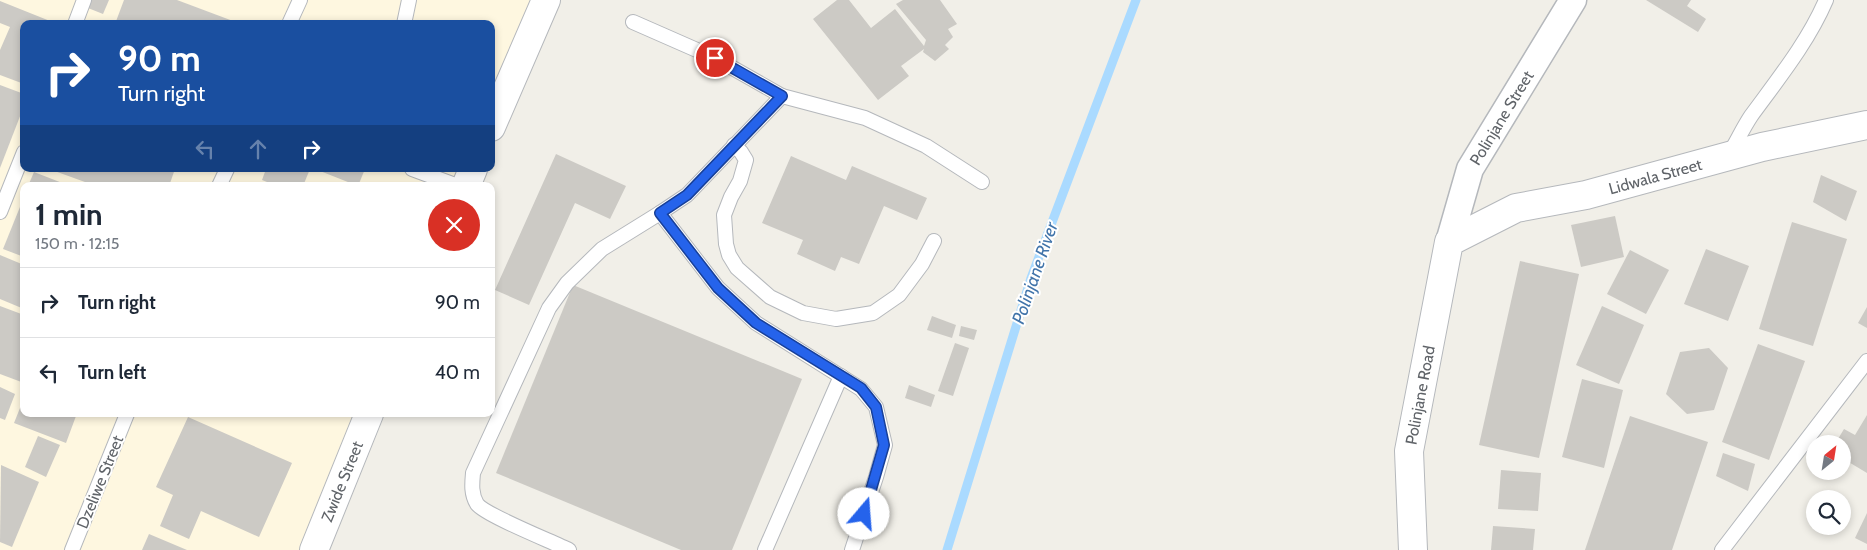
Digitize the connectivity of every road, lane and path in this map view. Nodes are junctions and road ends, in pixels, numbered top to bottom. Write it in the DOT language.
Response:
graph roads {
  1 [pos="84,0"];
  2 [pos="300,0"];
  3 [pos="409,0"];
  4 [pos="1573,0"];
  5 [pos="1826,0"];
  6 [pos="542,1"];
  7 [pos="76,20"];
  8 [pos="291,20"];
  9 [pos="405,20"];
  10 [pos="633,22"];
  11 [pos="782,96"];
  12 [pos="495,117"];
  13 [pos="1867,125"];
  14 [pos="734,145"];
  15 [pos="1728,156"];
  16 [pos="20,162"];
  17 [pos="420,172"];
  18 [pos="447,182"];
  19 [pos="982,182"];
  20 [pos="0,212"];
  21 [pos="660,213"];
  22 [pos="934,241"];
  23 [pos="1449,242"];
  24 [pos="1867,361"];
  25 [pos="841,376"];
  26 [pos="126,417"];
  27 [pos="368,417"];
  28 [pos="72,550"];
  29 [pos="314,550"];
  30 [pos="569,550"];
  31 [pos="765,550"];
  32 [pos="852,550"];
  33 [pos="1413,550"];
  34 [pos="1722,550"];
  1 -- 7 [label="lane"];
  2 -- 8 [label="lane"];
  3 -- 9 [label="lane"];
  4 -- 23 [label="street, Polinjane Street"];
  5 -- 15 [label="lane"];
  6 -- 12 [label="street"];
  10 -- 11 [label="lane"];
  11 -- 14 [label="lane"];
  11 -- 19 [label="lane"];
  13 -- 15 [label="street, Lidwala Street"];
  14 -- 21 [label="lane"];
  14 -- 22 [label="lane"];
  15 -- 23 [label="street, Lidwala Street"];
  16 -- 20 [label="lane"];
  17 -- 18 [label="lane"];
  21 -- 25 [label="lane"];
  21 -- 30 [label="lane"];
  23 -- 33 [label="street, Polinjane Road"];
  24 -- 34 [label="lane"];
  25 -- 31 [label="lane"];
  25 -- 32 [label="lane"];
  26 -- 28 [label="lane, Dzeliwe Street"];
  27 -- 29 [label="street, Zwide Street"];
}
